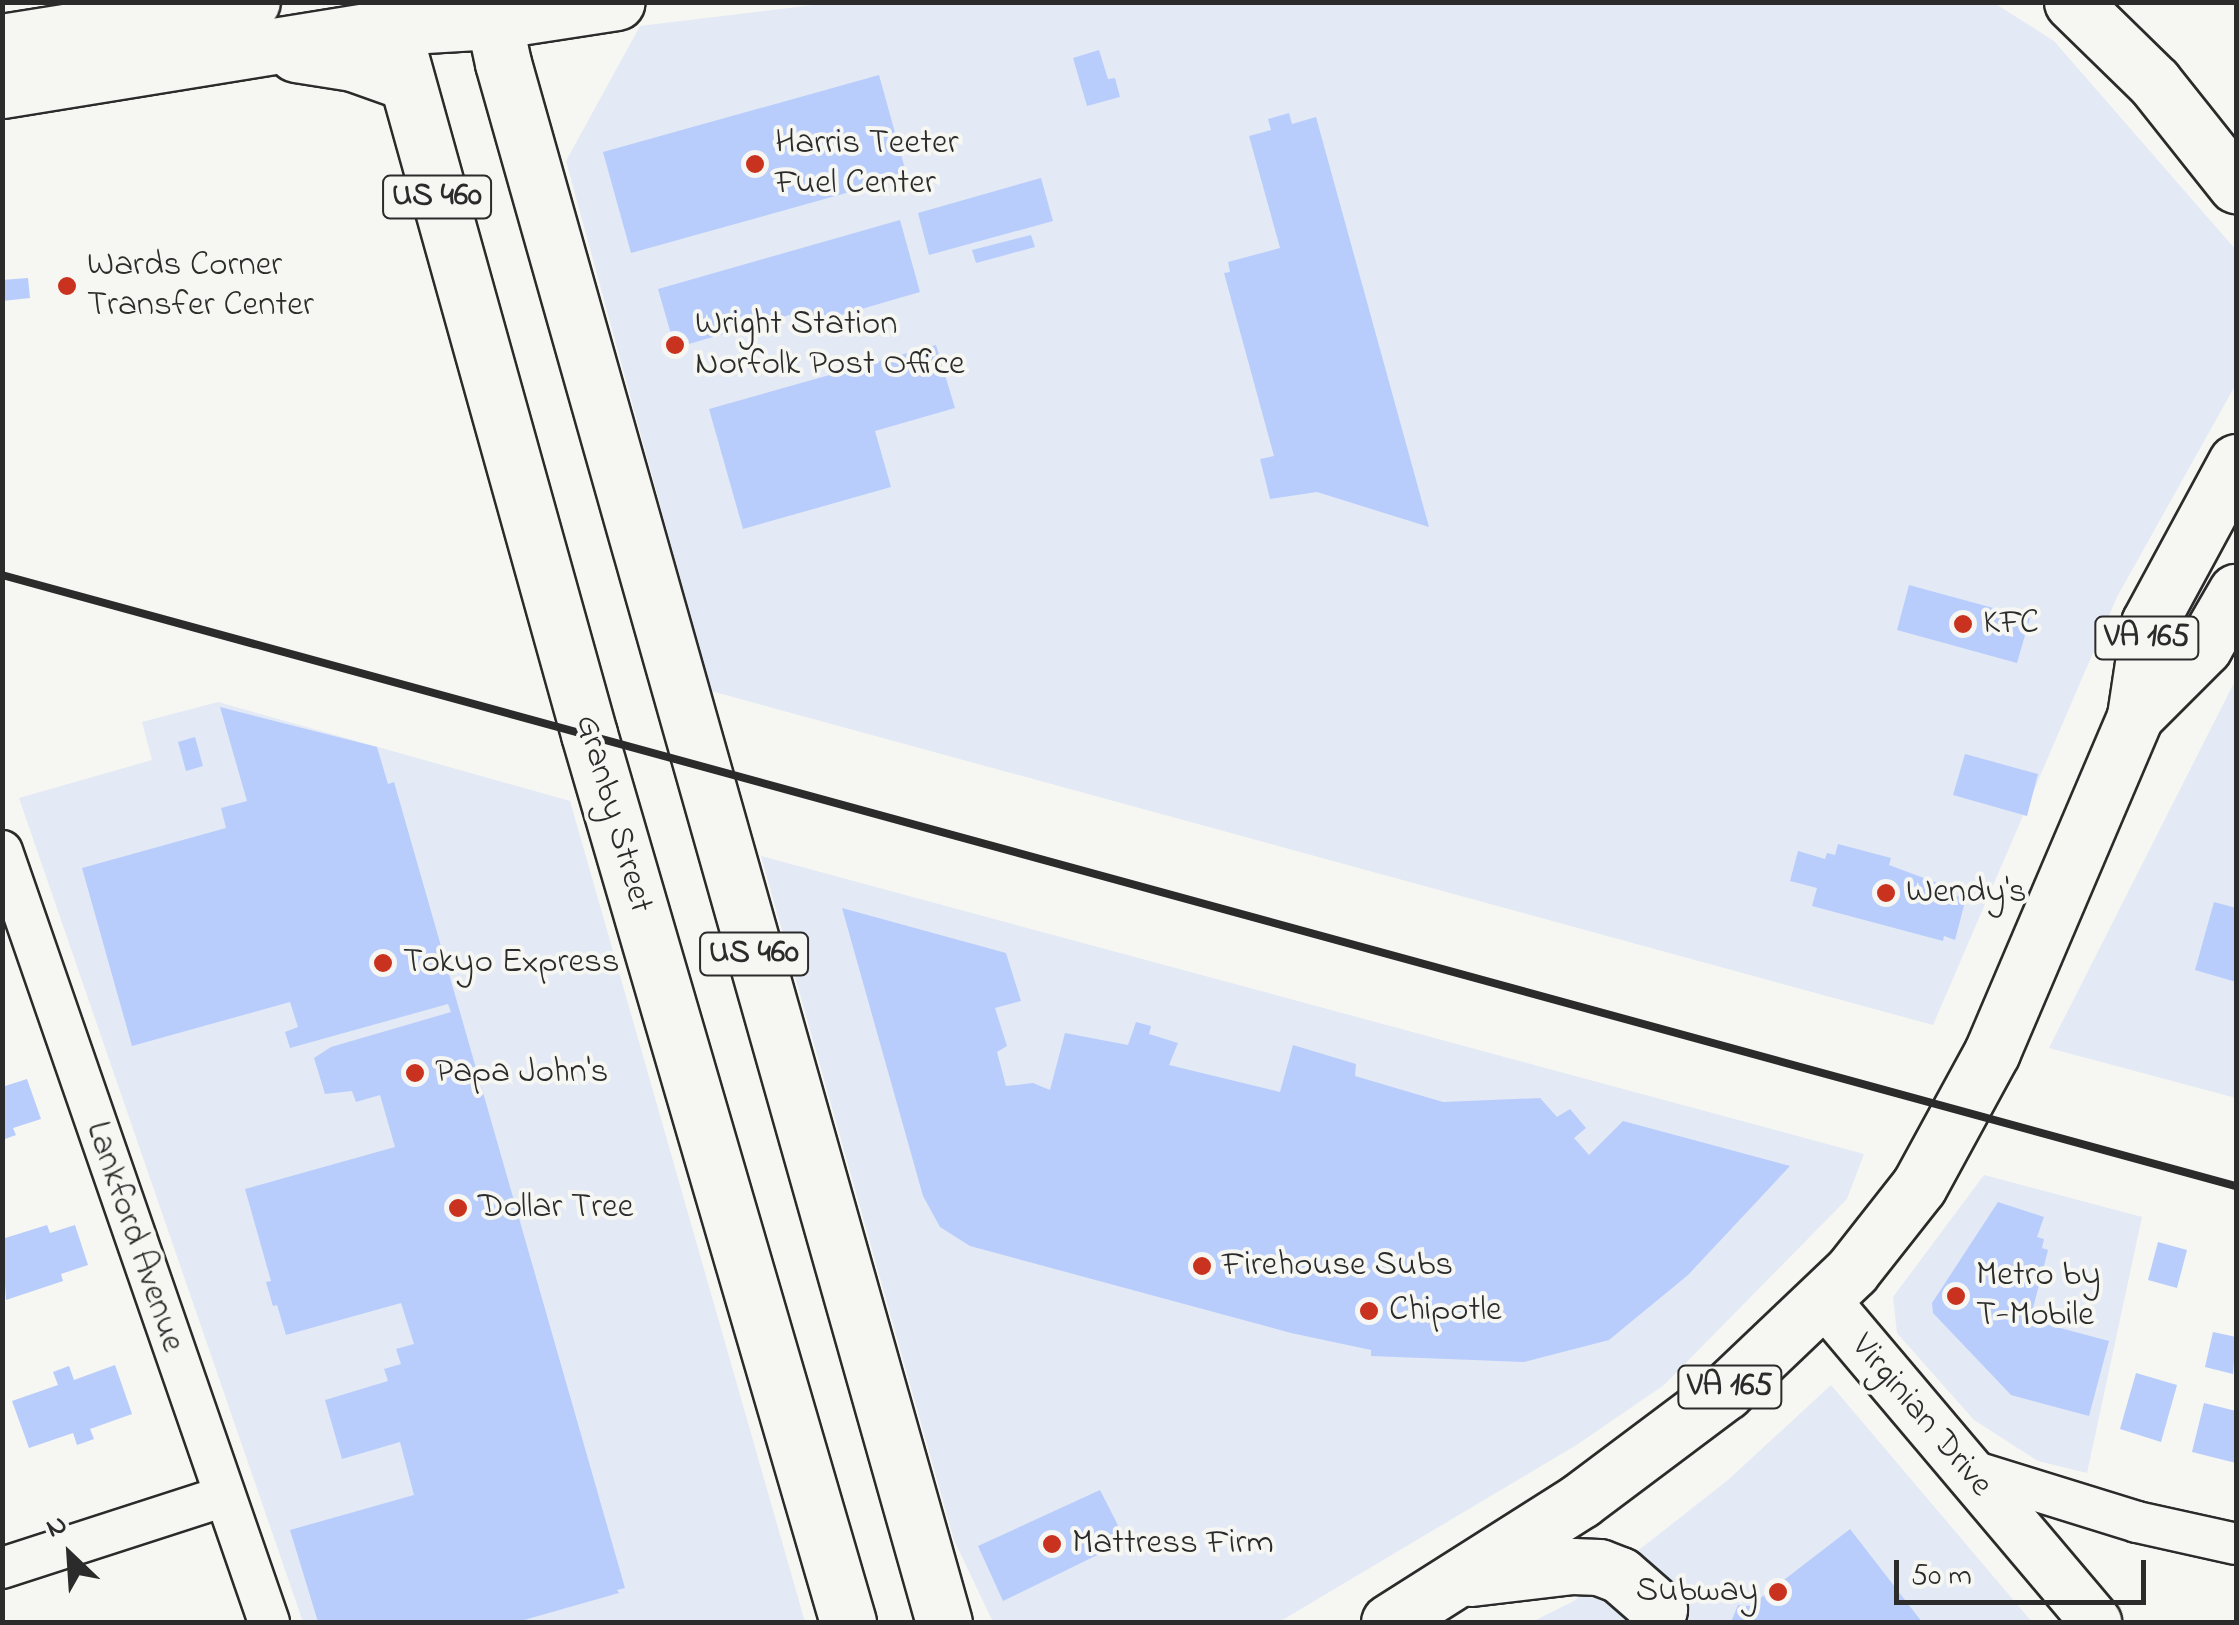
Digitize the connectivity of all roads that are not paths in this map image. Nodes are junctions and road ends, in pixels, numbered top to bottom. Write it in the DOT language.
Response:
graph roads {
  1 [pos="617,2"];
  2 [pos="2072,2"];
  3 [pos="492,12"];
  4 [pos="390,15"];
  5 [pos="252,26"];
  6 [pos="2,42"];
  7 [pos="406,82"];
  8 [pos="2,90"];
  9 [pos="2236,185"];
  10 [pos="2236,462"];
  11 [pos="2236,592"];
  12 [pos="2135,716"];
  13 [pos="2,852"];
  14 [pos="1824,1300"];
  15 [pos="1963,1468"];
  16 [pos="224,1496"];
  17 [pos="2236,1544"];
  18 [pos="2,1568"];
  19 [pos="1458,1580"];
  20 [pos="1658,1609"];
  21 [pos="269,1622"];
  22 [pos="848,1622"];
  23 [pos="944,1622"];
  24 [pos="1389,1622"];
  25 [pos="2096,1622"];
  1 -- 3 [label="main road"];
  2 -- 9 [label="main road"];
  3 -- 4 [label="main road"];
  3 -- 23 [label="main road, US 460"];
  4 -- 5 [label="main road"];
  4 -- 7 [label="main road, Granby Street / US 460"];
  5 -- 6 [label="main road"];
  5 -- 7 [label="main road"];
  5 -- 8 [label="main road"];
  7 -- 22 [label="main road, Granby Street / US 460"];
  10 -- 12 [label="main road, VA 165"];
  11 -- 12 [label="main road, VA 165"];
  12 -- 14 [label="main road, VA 165"];
  13 -- 16 [label="street, Lankford Avenue"];
  14 -- 15 [label="street, Virginian Drive"];
  14 -- 19 [label="main road, VA 165"];
  15 -- 17 [label="street"];
  15 -- 25 [label="street, Virginian Drive"];
  16 -- 18 [label="street"];
  16 -- 21 [label="street, Lankford Avenue"];
  19 -- 20 [label="main road"];
  19 -- 24 [label="main road, VA 165"];
}
